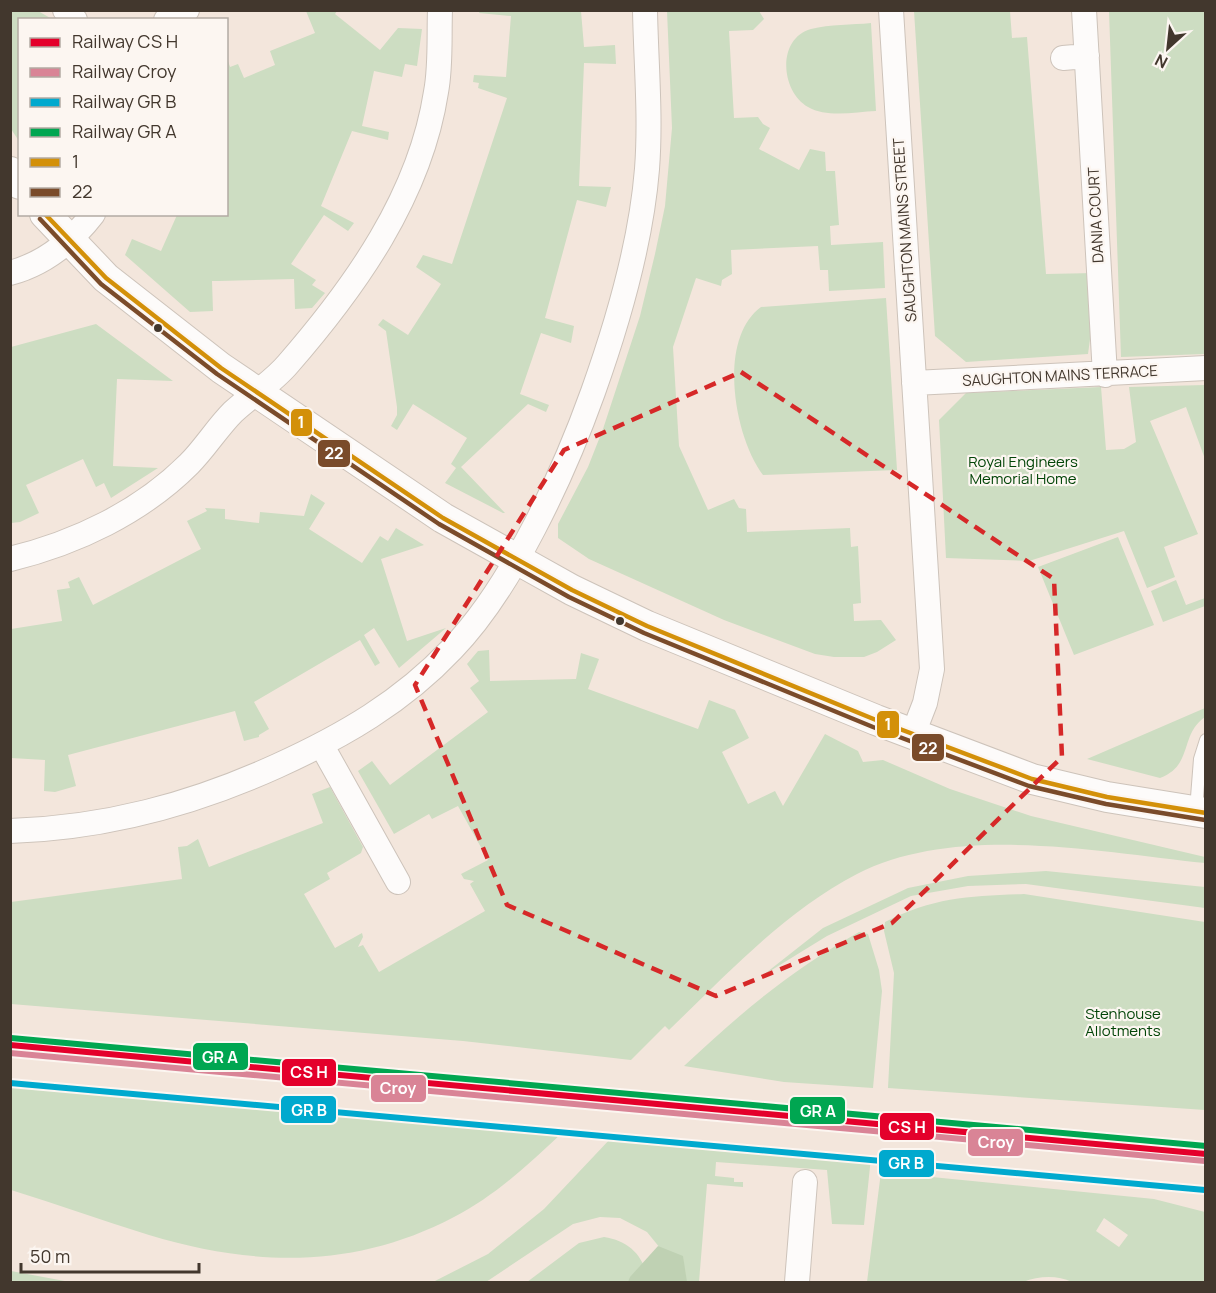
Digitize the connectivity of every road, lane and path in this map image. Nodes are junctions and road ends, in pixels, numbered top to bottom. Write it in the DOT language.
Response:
graph roads {
  1 [pos="187,10"];
  2 [pos="440,10"];
  3 [pos="645,10"];
  4 [pos="891,10"];
  5 [pos="1084,10"];
  6 [pos="170,18"];
  7 [pos="47,216"];
  8 [pos="91,216"];
  9 [pos="69,241"];
  10 [pos="10,273"];
  11 [pos="1206,368"];
  12 [pos="1105,375"];
  13 [pos="914,383"];
  14 [pos="257,393"];
  15 [pos="10,559"];
  16 [pos="515,559"];
  17 [pos="913,734"];
  18 [pos="1206,740"];
  19 [pos="322,746"];
  20 [pos="1201,812"];
  21 [pos="10,831"];
  22 [pos="398,882"];
  23 [pos="805,1182"];
  24 [pos="797,1282"];
  1 -- 6 [label="street"];
  2 -- 14 [label="street"];
  3 -- 16 [label="street"];
  4 -- 13 [label="street, SAUGHTON MAINS STREET"];
  5 -- 12 [label="street, DANIA COURT"];
  7 -- 9 [label="street"];
  8 -- 9 [label="street"];
  9 -- 10 [label="street"];
  9 -- 14 [label="street"];
  11 -- 12 [label="street, SAUGHTON MAINS TERRACE"];
  12 -- 13 [label="street, SAUGHTON MAINS TERRACE"];
  13 -- 17 [label="street, SAUGHTON MAINS STREET"];
  14 -- 15 [label="street"];
  14 -- 16 [label="street"];
  16 -- 17 [label="street"];
  16 -- 19 [label="street"];
  17 -- 20 [label="street"];
  18 -- 20 [label="lane"];
  19 -- 21 [label="street"];
  19 -- 22 [label="street"];
  23 -- 24 [label="street"];
}
